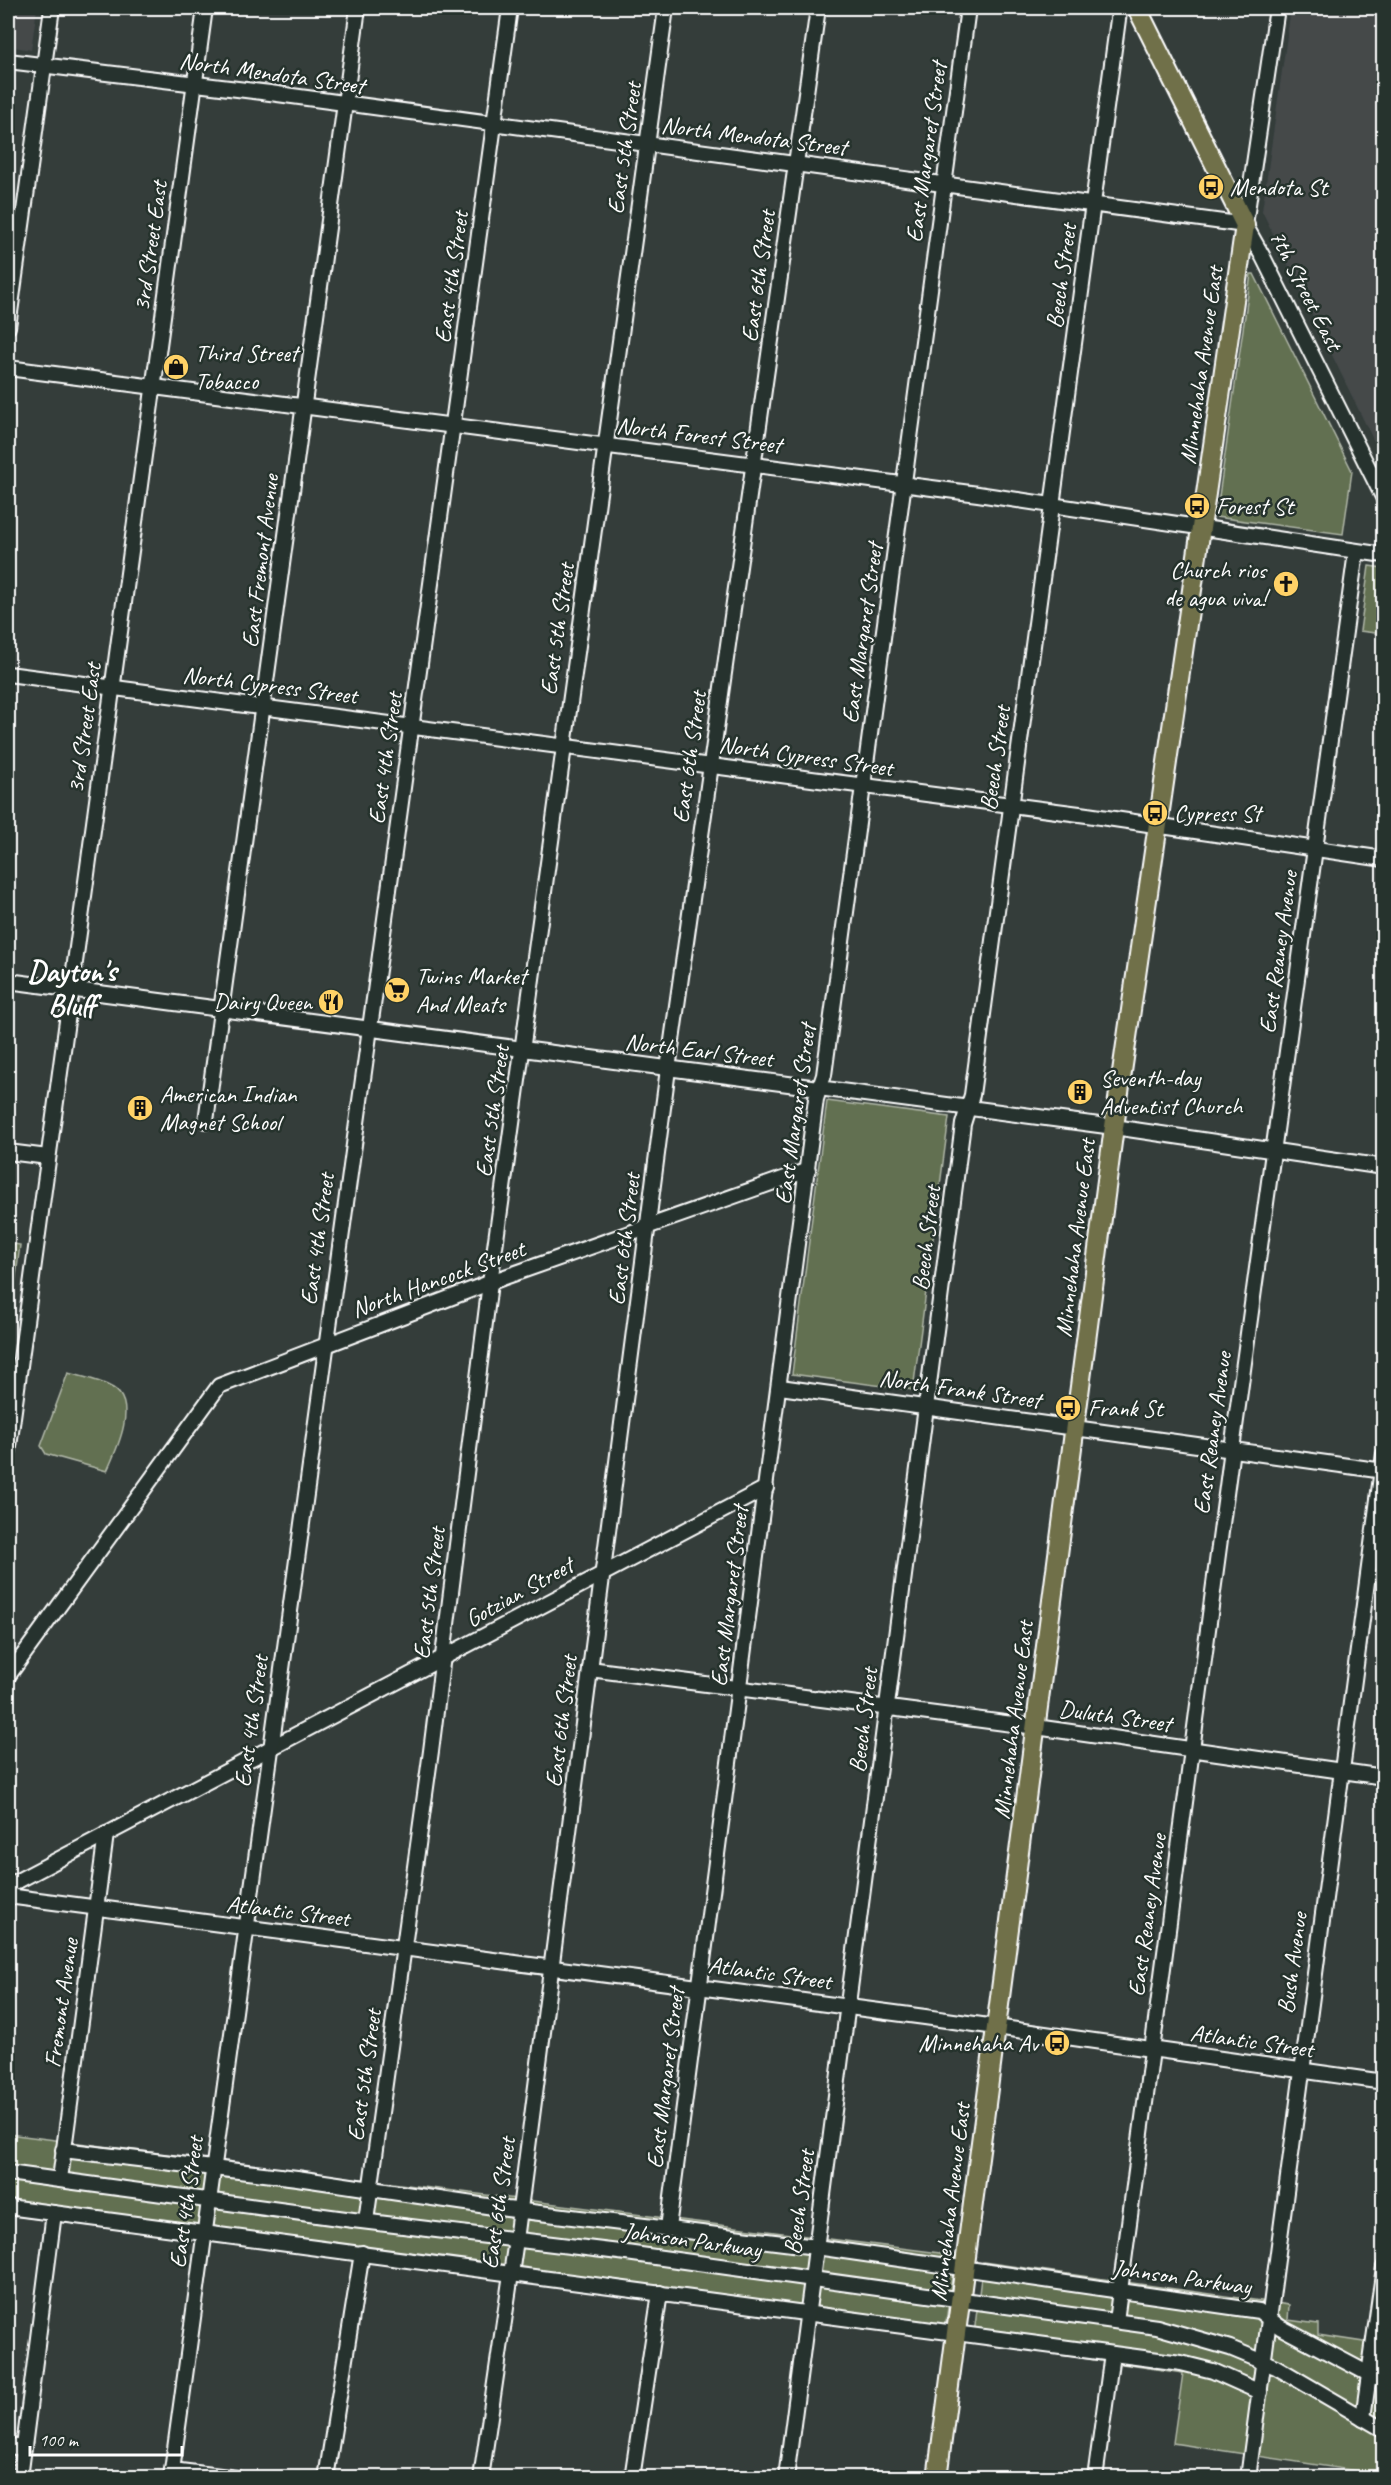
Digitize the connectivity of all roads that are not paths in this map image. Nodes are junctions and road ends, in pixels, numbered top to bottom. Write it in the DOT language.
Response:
graph roads {
  1 [pos="52,8"];
  2 [pos="205,8"];
  3 [pos="358,8"];
  4 [pos="510,8"];
  5 [pos="666,8"];
  6 [pos="818,8"];
  7 [pos="968,8"];
  8 [pos="1121,8"];
  9 [pos="1137,8"];
  10 [pos="1277,8"];
  11 [pos="8,61"];
  12 [pos="44,66"];
  13 [pos="195,86"];
  14 [pos="344,105"];
  15 [pos="495,125"];
  16 [pos="647,144"];
  17 [pos="796,164"];
  18 [pos="945,184"];
  19 [pos="1093,203"];
  20 [pos="1245,225"];
  21 [pos="8,327"];
  22 [pos="8,368"];
  23 [pos="153,388"];
  24 [pos="302,407"];
  25 [pos="454,427"];
  26 [pos="604,446"];
  27 [pos="754,465"];
  28 [pos="904,484"];
  29 [pos="1383,498"];
  30 [pos="1052,506"];
  31 [pos="1202,527"];
  32 [pos="1356,552"];
  33 [pos="1383,555"];
  34 [pos="8,674"];
  35 [pos="112,688"];
  36 [pos="264,707"];
  37 [pos="412,727"];
  38 [pos="564,746"];
  39 [pos="711,765"];
  40 [pos="863,787"];
  41 [pos="1011,806"];
  42 [pos="1159,825"];
  43 [pos="1314,849"];
  44 [pos="1383,859"];
  45 [pos="8,981"];
  46 [pos="70,990"];
  47 [pos="222,1008"];
  48 [pos="369,1029"];
  49 [pos="523,1050"];
  50 [pos="668,1069"];
  51 [pos="820,1088"];
  52 [pos="969,1108"];
  53 [pos="206,1121"];
  54 [pos="1114,1127"];
  55 [pos="1274,1150"];
  56 [pos="8,1152"];
  57 [pos="48,1156"];
  58 [pos="1383,1167"];
  59 [pos="808,1170"];
  60 [pos="648,1225"];
  61 [pos="490,1283"];
  62 [pos="325,1345"];
  63 [pos="780,1387"];
  64 [pos="927,1406"];
  65 [pos="1075,1427"];
  66 [pos="1232,1449"];
  67 [pos="8,1454"];
  68 [pos="1383,1454"];
  69 [pos="1382,1471"];
  70 [pos="766,1488"];
  71 [pos="603,1572"];
  72 [pos="443,1658"];
  73 [pos="590,1669"];
  74 [pos="8,1676"];
  75 [pos="740,1688"];
  76 [pos="887,1708"];
  77 [pos="1036,1727"];
  78 [pos="270,1748"];
  79 [pos="1191,1750"];
  80 [pos="1341,1771"];
  81 [pos="1383,1777"];
  82 [pos="106,1834"];
  83 [pos="8,1886"];
  84 [pos="8,1896"];
  85 [pos="96,1909"];
  86 [pos="245,1929"];
  87 [pos="405,1947"];
  88 [pos="552,1967"];
  89 [pos="699,1986"];
  90 [pos="849,2007"];
  91 [pos="997,2027"];
  92 [pos="1152,2049"];
  93 [pos="1300,2070"];
  94 [pos="1383,2082"];
  95 [pos="63,2150"];
  96 [pos="214,2169"];
  97 [pos="8,2173"];
  98 [pos="60,2179"];
  99 [pos="371,2190"];
  100 [pos="209,2201"];
  101 [pos="8,2207"];
  102 [pos="520,2210"];
  103 [pos="54,2213"];
  104 [pos="366,2221"];
  105 [pos="668,2228"];
  106 [pos="205,2233"];
  107 [pos="516,2240"];
  108 [pos="816,2247"];
  109 [pos="362,2253"];
  110 [pos="966,2267"];
  111 [pos="1383,2267"];
  112 [pos="511,2273"];
  113 [pos="812,2279"];
  114 [pos="1120,2291"];
  115 [pos="660,2293"];
  116 [pos="962,2298"];
  117 [pos="808,2312"];
  118 [pos="1269,2319"];
  119 [pos="1116,2321"];
  120 [pos="957,2331"];
  121 [pos="1112,2354"];
  122 [pos="1264,2362"];
  123 [pos="1369,2375"];
  124 [pos="1383,2382"];
  125 [pos="1260,2392"];
  126 [pos="1363,2418"];
  127 [pos="1383,2430"];
  128 [pos="8,2446"];
  129 [pos="24,2448"];
  130 [pos="171,2474"];
  131 [pos="20,2478"];
  132 [pos="237,2478"];
  133 [pos="326,2478"];
  134 [pos="481,2478"];
  135 [pos="632,2478"];
  136 [pos="786,2478"];
  137 [pos="937,2478"];
  138 [pos="1095,2478"];
  139 [pos="1248,2478"];
  1 -- 12 [label="street"];
  2 -- 13 [label="street, 3rd Street East"];
  3 -- 14 [label="street, East Fremont Avenue"];
  4 -- 15 [label="street, East 4th Street"];
  5 -- 16 [label="street, East 5th Street"];
  6 -- 17 [label="street, East 6th Street"];
  7 -- 18 [label="street, East Margaret Street"];
  8 -- 19 [label="street, Beech Street"];
  9 -- 20 [label="main road, 7th Street East"];
  10 -- 20 [label="street, Minnehaha Avenue East"];
  11 -- 12 [label="street, North Mendota Street"];
  12 -- 13 [label="street, North Mendota Street"];
  12 -- 21 [label="street"];
  13 -- 14 [label="street, North Mendota Street"];
  13 -- 23 [label="street, 3rd Street East"];
  14 -- 15 [label="street, North Mendota Street"];
  14 -- 24 [label="street, East Fremont Avenue"];
  15 -- 16 [label="street, North Mendota Street"];
  15 -- 25 [label="street, East 4th Street"];
  16 -- 17 [label="street, North Mendota Street"];
  16 -- 26 [label="street, East 5th Street"];
  17 -- 18 [label="street, North Mendota Street"];
  17 -- 27 [label="street, East 6th Street"];
  18 -- 19 [label="street, North Mendota Street"];
  18 -- 28 [label="street, East Margaret Street"];
  19 -- 20 [label="street, North Mendota Street"];
  19 -- 30 [label="street, Beech Street"];
  20 -- 29 [label="street, 7th Street East"];
  20 -- 31 [label="main road, Minnehaha Avenue East"];
  22 -- 23 [label="street, North Forest Street"];
  23 -- 24 [label="street, North Forest Street"];
  23 -- 35 [label="street, 3rd Street East"];
  24 -- 25 [label="street, North Forest Street"];
  24 -- 36 [label="street, East Fremont Avenue"];
  25 -- 26 [label="street, North Forest Street"];
  25 -- 37 [label="street, East 4th Street"];
  26 -- 27 [label="street, North Forest Street"];
  26 -- 38 [label="street, East 5th Street"];
  27 -- 28 [label="street, North Forest Street"];
  27 -- 39 [label="street, East 6th Street"];
  28 -- 30 [label="street, North Forest Street"];
  28 -- 40 [label="street, East Margaret Street"];
  30 -- 31 [label="street, North Forest Street"];
  30 -- 41 [label="street, Beech Street"];
  31 -- 32 [label="street, North Forest Street"];
  31 -- 42 [label="main road, Minnehaha Avenue East"];
  32 -- 33 [label="street, North Forest Street"];
  32 -- 43 [label="street, East Reaney Avenue"];
  34 -- 35 [label="street, North Cypress Street"];
  35 -- 36 [label="street, North Cypress Street"];
  35 -- 46 [label="street, 3rd Street East"];
  36 -- 37 [label="street, North Cypress Street"];
  36 -- 47 [label="street, East Fremont Avenue"];
  37 -- 38 [label="street, North Cypress Street"];
  37 -- 48 [label="street, East 4th Street"];
  38 -- 39 [label="street, North Cypress Street"];
  38 -- 49 [label="street, East 5th Street"];
  39 -- 40 [label="street, North Cypress Street"];
  39 -- 50 [label="street, East 6th Street"];
  40 -- 41 [label="street, North Cypress Street"];
  40 -- 51 [label="street, East Margaret Street"];
  41 -- 42 [label="street, North Cypress Street"];
  41 -- 52 [label="street, Beech Street"];
  42 -- 43 [label="street, North Cypress Street"];
  42 -- 54 [label="main road, Minnehaha Avenue East"];
  43 -- 44 [label="street, North Cypress Street"];
  43 -- 55 [label="street, East Reaney Avenue"];
  45 -- 46 [label="street, North Earl Street"];
  46 -- 47 [label="street, North Earl Street"];
  46 -- 57 [label="street, 3rd Street East"];
  47 -- 48 [label="street, North Earl Street"];
  47 -- 53 [label="street, East Fremont Avenue"];
  48 -- 49 [label="street, North Earl Street"];
  48 -- 62 [label="street, East 4th Street"];
  49 -- 50 [label="street, North Earl Street"];
  49 -- 61 [label="street, East 5th Street"];
  50 -- 51 [label="street, North Earl Street"];
  50 -- 60 [label="street, East 6th Street"];
  51 -- 52 [label="street, North Earl Street"];
  51 -- 59 [label="street, East Margaret Street"];
  52 -- 54 [label="street, North Earl Street"];
  52 -- 64 [label="street, Beech Street"];
  54 -- 55 [label="street, North Earl Street"];
  54 -- 65 [label="main road, Minnehaha Avenue East"];
  55 -- 58 [label="street, North Earl Street"];
  55 -- 66 [label="street, East Reaney Avenue"];
  56 -- 57 [label="street"];
  57 -- 67 [label="street, 3rd Street East"];
  59 -- 60 [label="street, North Hancock Street"];
  59 -- 63 [label="street, East Margaret Street"];
  60 -- 61 [label="street, North Hancock Street"];
  60 -- 71 [label="street, East 6th Street"];
  61 -- 62 [label="street, North Hancock Street"];
  61 -- 72 [label="street, East 5th Street"];
  62 -- 74 [label="street, North Hancock Street"];
  62 -- 78 [label="street, East 4th Street"];
  63 -- 64 [label="street, North Frank Street"];
  63 -- 70 [label="street, East Margaret Street"];
  64 -- 65 [label="street, North Frank Street"];
  64 -- 76 [label="street, Beech Street"];
  65 -- 66 [label="street, North Frank Street"];
  65 -- 77 [label="main road, Minnehaha Avenue East"];
  66 -- 69 [label="street, North Frank Street"];
  66 -- 79 [label="street, East Reaney Avenue"];
  68 -- 69 [label="street, Bush Avenue"];
  69 -- 80 [label="street, Bush Avenue"];
  70 -- 71 [label="street, Gotzian Street"];
  70 -- 75 [label="street, East Margaret Street"];
  71 -- 72 [label="street, Gotzian Street"];
  71 -- 73 [label="street, East 6th Street"];
  72 -- 78 [label="street, Gotzian Street"];
  72 -- 87 [label="street, East 5th Street"];
  73 -- 75 [label="street, Duluth Street"];
  73 -- 88 [label="street, East 6th Street"];
  75 -- 76 [label="street, Duluth Street"];
  75 -- 89 [label="street, East Margaret Street"];
  76 -- 77 [label="street, Duluth Street"];
  76 -- 90 [label="street, Beech Street"];
  77 -- 79 [label="street, Duluth Street"];
  77 -- 91 [label="main road, Minnehaha Avenue East"];
  78 -- 82 [label="street, Gotzian Street"];
  78 -- 86 [label="street, East 4th Street"];
  79 -- 80 [label="street, Duluth Street"];
  79 -- 92 [label="street, East Reaney Avenue"];
  80 -- 81 [label="street, Duluth Street"];
  80 -- 93 [label="street, Bush Avenue"];
  82 -- 83 [label="street, Gotzian Street"];
  82 -- 85 [label="street, Fremont Avenue"];
  84 -- 85 [label="street, Atlantic Street"];
  85 -- 86 [label="street, Atlantic Street"];
  85 -- 95 [label="street, Fremont Avenue"];
  86 -- 87 [label="street, Atlantic Street"];
  86 -- 96 [label="street, East 4th Street"];
  87 -- 88 [label="street, Atlantic Street"];
  87 -- 99 [label="street, East 5th Street"];
  88 -- 89 [label="street, Atlantic Street"];
  88 -- 102 [label="street, East 6th Street"];
  89 -- 90 [label="street, Atlantic Street"];
  89 -- 105 [label="street, East Margaret Street"];
  90 -- 91 [label="street, Atlantic Street"];
  90 -- 108 [label="street, Beech Street"];
  91 -- 92 [label="street, Atlantic Street"];
  91 -- 110 [label="main road, Minnehaha Avenue East"];
  92 -- 93 [label="street, Atlantic Street"];
  92 -- 114 [label="street, East Reaney Avenue"];
  93 -- 94 [label="street, Atlantic Street"];
  93 -- 118 [label="street, Bush Avenue"];
  95 -- 96 [label="street, Johnson Parkway"];
  95 -- 98 [label="street, Fremont Avenue"];
  96 -- 99 [label="street, Johnson Parkway"];
  96 -- 100 [label="street, East 4th Street"];
  97 -- 98 [label="street, Johnson Parkway"];
  98 -- 100 [label="street, Johnson Parkway"];
  99 -- 102 [label="street, Johnson Parkway"];
  99 -- 104 [label="street, East 5th Street"];
  100 -- 104 [label="street, Johnson Parkway"];
  100 -- 106 [label="street, East 4th Street"];
  101 -- 103 [label="street"];
  102 -- 105 [label="street, Johnson Parkway"];
  102 -- 107 [label="street, East 6th Street"];
  103 -- 106 [label="street"];
  103 -- 129 [label="street"];
  104 -- 107 [label="street, Johnson Parkway"];
  105 -- 108 [label="street, Johnson Parkway"];
  106 -- 109 [label="street"];
  106 -- 130 [label="street, East 4th Street"];
  107 -- 112 [label="street, East 6th Street"];
  107 -- 113 [label="street, Johnson Parkway"];
  108 -- 110 [label="street, Johnson Parkway"];
  108 -- 113 [label="street, Beech Street"];
  109 -- 112 [label="street"];
  109 -- 133 [label="street"];
  110 -- 114 [label="street, Johnson Parkway"];
  110 -- 116 [label="main road, Minnehaha Avenue East"];
  111 -- 123 [label="street"];
  112 -- 115 [label="street"];
  112 -- 134 [label="street, East 6th Street"];
  113 -- 116 [label="street, Johnson Parkway"];
  113 -- 117 [label="street, Beech Street"];
  114 -- 118 [label="street, Johnson Parkway"];
  114 -- 119 [label="street, East Reaney Avenue"];
  115 -- 117 [label="street"];
  115 -- 135 [label="street"];
  116 -- 119 [label="street, Johnson Parkway"];
  116 -- 120 [label="main road, Minnehaha Avenue East"];
  117 -- 120 [label="street"];
  117 -- 136 [label="street, Beech Street"];
  118 -- 122 [label="street, Bush Avenue"];
  118 -- 123 [label="street, Johnson Parkway"];
  119 -- 122 [label="street, Johnson Parkway"];
  120 -- 121 [label="street"];
  120 -- 137 [label="main road, Minnehaha Avenue East"];
  121 -- 125 [label="street"];
  121 -- 138 [label="street"];
  122 -- 125 [label="street, Bush Avenue"];
  122 -- 126 [label="street, Johnson Parkway"];
  123 -- 124 [label="street, Johnson Parkway"];
  123 -- 126 [label="street"];
  125 -- 139 [label="street, Bush Avenue"];
  126 -- 127 [label="street, Johnson Parkway"];
  128 -- 129 [label="street"];
  129 -- 131 [label="street"];
  130 -- 132 [label="street"];
}
